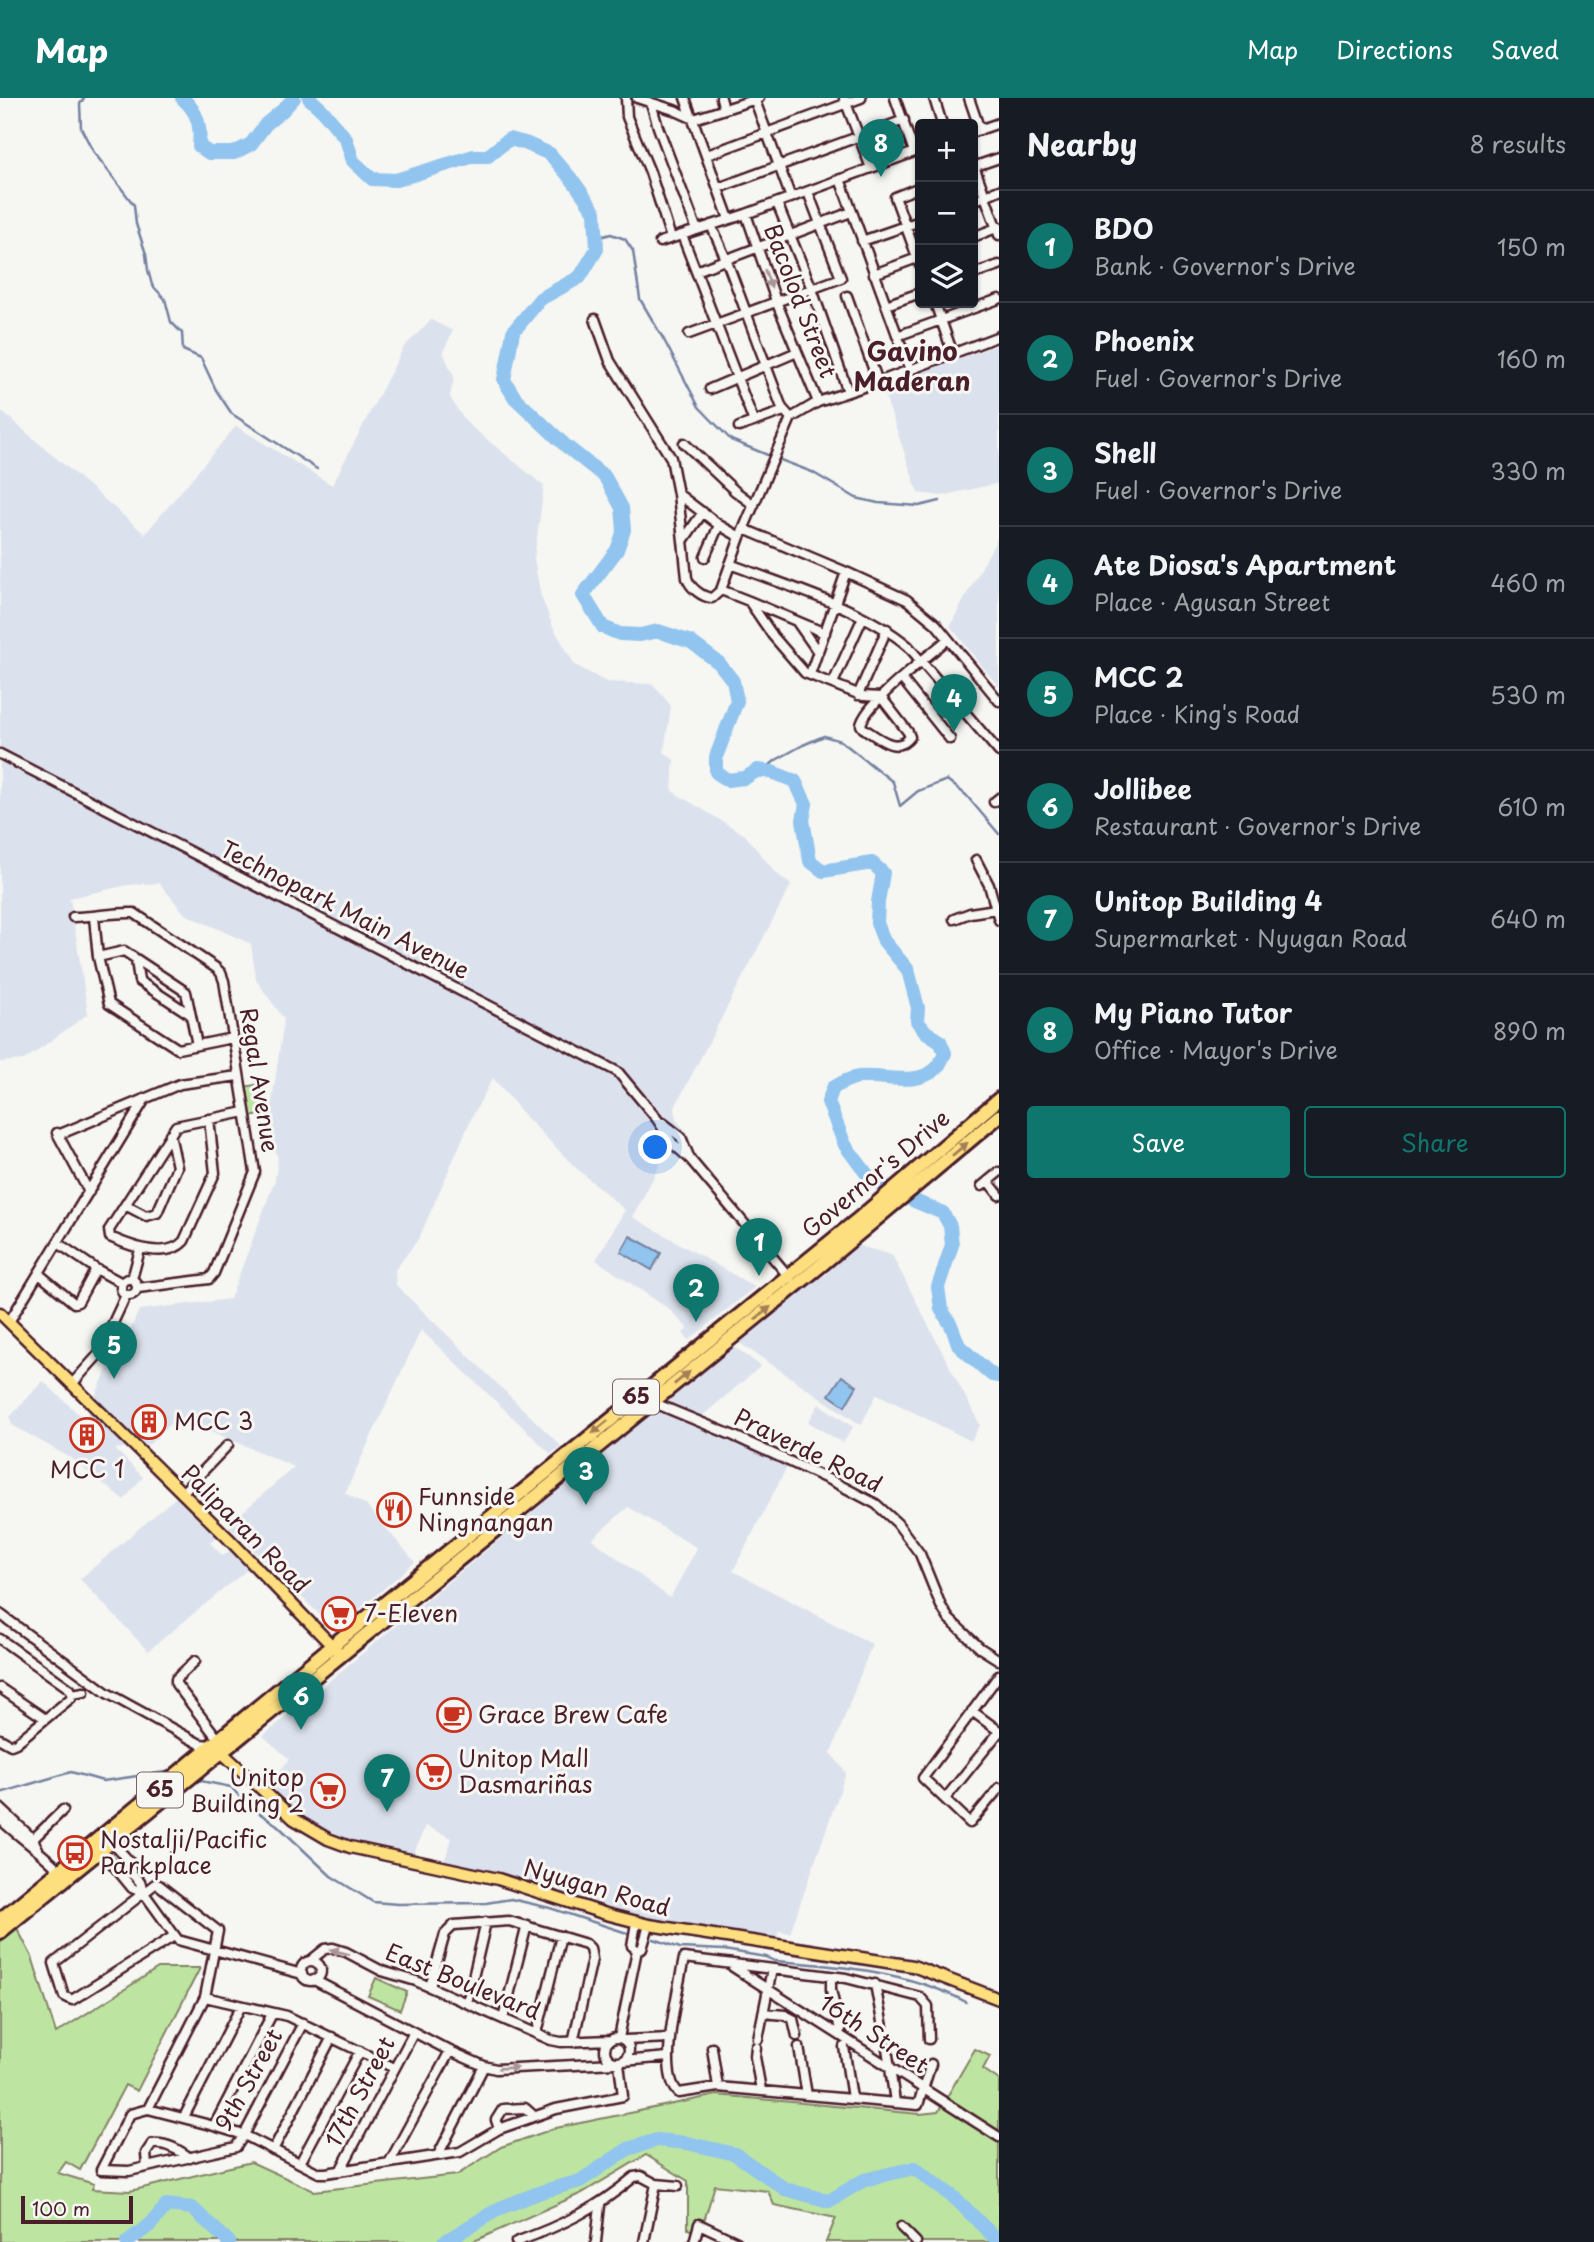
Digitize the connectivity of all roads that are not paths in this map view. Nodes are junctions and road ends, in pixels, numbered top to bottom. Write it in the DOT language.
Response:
graph roads {
  1 [pos="626,98"];
  2 [pos="637,98"];
  3 [pos="685,98"];
  4 [pos="721,98"];
  5 [pos="861,98"];
  6 [pos="895,98"];
  7 [pos="934,98"];
  8 [pos="969,98"];
  9 [pos="756,99"];
  10 [pos="845,100"];
  11 [pos="651,103"];
  12 [pos="724,109"];
  13 [pos="694,119"];
  14 [pos="940,119"];
  15 [pos="974,119"];
  16 [pos="904,120"];
  17 [pos="999,123"];
  18 [pos="978,131"];
  19 [pos="766,133"];
  20 [pos="859,136"];
  21 [pos="915,146"];
  22 [pos="915,152"];
  23 [pos="707,155"];
  24 [pos="999,158"];
  25 [pos="978,164"];
  26 [pos="780,166"];
  27 [pos="871,168"];
  28 [pos="840,179"];
  29 [pos="978,180"];
  30 [pos="718,188"];
  31 [pos="915,189"];
  32 [pos="999,190"];
  33 [pos="808,192"];
  34 [pos="984,196"];
  35 [pos="791,198"];
  36 [pos="978,199"];
  37 [pos="777,203"];
  38 [pos="851,212"];
  39 [pos="746,214"];
  40 [pos="729,219"];
  41 [pos="915,223"];
  42 [pos="820,224"];
  43 [pos="711,225"];
  44 [pos="905,227"];
  45 [pos="697,230"];
  46 [pos="998,230"];
  47 [pos="682,235"];
  48 [pos="790,235"];
  49 [pos="978,236"];
  50 [pos="671,238"];
  51 [pos="862,241"];
  52 [pos="660,242"];
  53 [pos="757,248"];
  54 [pos="915,251"];
  55 [pos="726,259"];
  56 [pos="915,261"];
  57 [pos="999,265"];
  58 [pos="696,271"];
  59 [pos="978,272"];
  60 [pos="874,274"];
  61 [pos="812,289"];
  62 [pos="915,295"];
  63 [pos="847,296"];
  64 [pos="999,299"];
  65 [pos="776,301"];
  66 [pos="886,305"];
  67 [pos="937,308"];
  68 [pos="745,312"];
  69 [pos="595,318"];
  70 [pos="942,320"];
  71 [pos="716,325"];
  72 [pos="689,334"];
  73 [pos="897,336"];
  74 [pos="999,336"];
  75 [pos="797,352"];
  76 [pos="953,354"];
  77 [pos="765,366"];
  78 [pos="910,370"];
  79 [pos="737,378"];
  80 [pos="878,382"];
  81 [pos="710,389"];
  82 [pos="848,392"];
  83 [pos="818,402"];
  84 [pos="784,411"];
  85 [pos="791,418"];
  86 [pos="754,422"];
  87 [pos="739,427"];
  88 [pos="684,443"];
  89 [pos="678,494"];
  90 [pos="754,505"];
  91 [pos="703,512"];
  92 [pos="719,525"];
  93 [pos="742,533"];
  94 [pos="682,541"];
  95 [pos="705,557"];
  96 [pos="730,565"];
  97 [pos="846,572"];
  98 [pos="722,590"];
  99 [pos="749,601"];
  100 [pos="835,606"];
  101 [pos="863,617"];
  102 [pos="797,622"];
  103 [pos="887,629"];
  104 [pos="825,634"];
  105 [pos="948,639"];
  106 [pos="818,652"];
  107 [pos="922,662"];
  108 [pos="810,674"];
  109 [pos="902,679"];
  110 [pos="833,684"];
  111 [pos="858,695"];
  112 [pos="881,697"];
  113 [pos="999,701"];
  114 [pos="950,739"];
  115 [pos="999,752"];
  116 [pos="0,754"];
  117 [pos="976,860"];
  118 [pos="996,909"];
  119 [pos="73,917"];
  120 [pos="94,917"];
  121 [pos="954,919"];
  122 [pos="999,920"];
  123 [pos="98,957"];
  124 [pos="136,960"];
  125 [pos="188,1013"];
  126 [pos="232,1038"];
  127 [pos="197,1045"];
  128 [pos="238,1076"];
  129 [pos="145,1099"];
  130 [pos="999,1099"];
  131 [pos="246,1112"];
  132 [pos="999,1116"];
  133 [pos="209,1119"];
  134 [pos="170,1133"];
  135 [pos="999,1172"];
  136 [pos="917,1178"];
  137 [pos="89,1192"];
  138 [pos="999,1195"];
  139 [pos="125,1205"];
  140 [pos="859,1225"];
  141 [pos="58,1243"];
  142 [pos="141,1250"];
  143 [pos="96,1269"];
  144 [pos="39,1274"];
  145 [pos="787,1275"];
  146 [pos="132,1279"];
  147 [pos="122,1283"];
  148 [pos="796,1286"];
  149 [pos="138,1288"];
  150 [pos="126,1295"];
  151 [pos="0,1313"];
  152 [pos="9,1322"];
  153 [pos="70,1382"];
  154 [pos="652,1402"];
  155 [pos="229,1445"];
  156 [pos="182,1493"];
  157 [pos="0,1614"];
  158 [pos="0,1639"];
  159 [pos="337,1650"];
  160 [pos="999,1660"];
  161 [pos="195,1661"];
  162 [pos="999,1675"];
  163 [pos="0,1688"];
  164 [pos="84,1692"];
  165 [pos="71,1696"];
  166 [pos="972,1711"];
  167 [pos="44,1718"];
  168 [pos="999,1731"];
  169 [pos="0,1739"];
  170 [pos="218,1745"];
  171 [pos="999,1787"];
  172 [pos="945,1799"];
  173 [pos="0,1808"];
  174 [pos="63,1810"];
  175 [pos="0,1819"];
  176 [pos="19,1831"];
  177 [pos="31,1841"];
  178 [pos="103,1842"];
  179 [pos="63,1874"];
  180 [pos="144,1893"];
  181 [pos="0,1920"];
  182 [pos="486,1922"];
  183 [pos="636,1923"];
  184 [pos="527,1925"];
  185 [pos="649,1925"];
  186 [pos="0,1932"];
  187 [pos="174,1936"];
  188 [pos="561,1936"];
  189 [pos="216,1950"];
  190 [pos="637,1950"];
  191 [pos="310,1961"];
  192 [pos="729,1964"];
  193 [pos="772,1969"];
  194 [pos="301,1971"];
  195 [pos="831,1976"];
  196 [pos="314,1980"];
  197 [pos="875,1984"];
  198 [pos="430,1987"];
  199 [pos="205,1997"];
  200 [pos="999,1999"];
  201 [pos="467,2003"];
  202 [pos="241,2006"];
  203 [pos="763,2013"];
  204 [pos="272,2014"];
  205 [pos="503,2019"];
  206 [pos="303,2023"];
  207 [pos="883,2027"];
  208 [pos="841,2030"];
  209 [pos="414,2032"];
  210 [pos="537,2034"];
  211 [pos="797,2036"];
  212 [pos="332,2037"];
  213 [pos="670,2038"];
  214 [pos="622,2039"];
  215 [pos="929,2039"];
  216 [pos="610,2040"];
  217 [pos="573,2042"];
  218 [pos="799,2047"];
  219 [pos="844,2047"];
  220 [pos="712,2048"];
  221 [pos="887,2048"];
  222 [pos="360,2051"];
  223 [pos="450,2051"];
  224 [pos="668,2057"];
  225 [pos="619,2062"];
  226 [pos="931,2064"];
  227 [pos="484,2066"];
  228 [pos="394,2068"];
  229 [pos="718,2087"];
  230 [pos="761,2090"];
  231 [pos="807,2095"];
  232 [pos="852,2098"];
  233 [pos="895,2102"];
  234 [pos="148,2109"];
  235 [pos="534,2116"];
  236 [pos="184,2117"];
  237 [pos="215,2126"];
  238 [pos="499,2129"];
  239 [pos="244,2135"];
  240 [pos="999,2137"];
  241 [pos="273,2150"];
  242 [pos="438,2155"];
  243 [pos="190,2158"];
  244 [pos="300,2163"];
  245 [pos="389,2163"];
  246 [pos="147,2167"];
  247 [pos="340,2171"];
  248 [pos="656,2184"];
  249 [pos="678,2186"];
  250 [pos="600,2205"];
  251 [pos="901,2227"];
  252 [pos="516,2242"];
  253 [pos="596,2242"];
  254 [pos="644,2242"];
  255 [pos="694,2242"];
  256 [pos="737,2242"];
  257 [pos="916,2242"];
  1 -- 50 [label="street"];
  2 -- 11 [label="street"];
  3 -- 13 [label="street"];
  4 -- 12 [label="street"];
  5 -- 10 [label="street"];
  6 -- 16 [label="street"];
  7 -- 14 [label="street"];
  8 -- 15 [label="street"];
  9 -- 12 [label="street"];
  9 -- 19 [label="street"];
  10 -- 19 [label="street"];
  10 -- 20 [label="street"];
  11 -- 13 [label="street"];
  11 -- 45 [label="street"];
  12 -- 13 [label="street"];
  13 -- 23 [label="street"];
  16 -- 20 [label="street"];
  16 -- 21 [label="street"];
  17 -- 18 [label="street"];
  19 -- 23 [label="street"];
  19 -- 26 [label="street"];
  20 -- 26 [label="street"];
  20 -- 27 [label="street"];
  22 -- 27 [label="street"];
  23 -- 30 [label="street"];
  24 -- 25 [label="street"];
  26 -- 30 [label="street"];
  26 -- 35 [label="street"];
  27 -- 28 [label="street"];
  28 -- 33 [label="street"];
  28 -- 38 [label="street"];
  29 -- 34 [label="street"];
  30 -- 40 [label="street"];
  31 -- 44 [label="street"];
  32 -- 34 [label="street"];
  33 -- 35 [label="street"];
  33 -- 42 [label="street"];
  34 -- 36 [label="street"];
  34 -- 46 [label="street"];
  35 -- 37 [label="street"];
  37 -- 39 [label="street"];
  37 -- 48 [label="street"];
  38 -- 42 [label="street"];
  38 -- 51 [label="street"];
  39 -- 40 [label="street"];
  39 -- 53 [label="street, Bacolod Street"];
  40 -- 43 [label="street"];
  41 -- 44 [label="street"];
  42 -- 48 [label="street"];
  42 -- 61 [label="street"];
  43 -- 45 [label="street"];
  43 -- 55 [label="street"];
  44 -- 51 [label="street"];
  44 -- 54 [label="street"];
  45 -- 47 [label="street"];
  46 -- 49 [label="street"];
  47 -- 50 [label="street"];
  47 -- 58 [label="street"];
  48 -- 53 [label="street"];
  48 -- 61 [label="street"];
  50 -- 52 [label="street"];
  51 -- 60 [label="street"];
  53 -- 55 [label="street"];
  53 -- 65 [label="street, Bacolod Street, one-way"];
  55 -- 58 [label="street"];
  55 -- 68 [label="street"];
  56 -- 60 [label="street"];
  57 -- 59 [label="street"];
  58 -- 71 [label="street"];
  60 -- 66 [label="street"];
  61 -- 65 [label="street"];
  61 -- 82 [label="street"];
  62 -- 66 [label="street"];
  63 -- 80 [label="street"];
  64 -- 70 [label="street"];
  65 -- 68 [label="street"];
  65 -- 75 [label="street, Bacolod Street"];
  66 -- 73 [label="street"];
  67 -- 70 [label="street"];
  68 -- 71 [label="street"];
  68 -- 77 [label="street"];
  69 -- 89 [label="street"];
  70 -- 73 [label="street"];
  70 -- 76 [label="street"];
  71 -- 72 [label="street"];
  71 -- 79 [label="street"];
  73 -- 78 [label="street"];
  74 -- 76 [label="street"];
  75 -- 77 [label="street"];
  75 -- 83 [label="street, Bacolod Street"];
  76 -- 78 [label="street"];
  77 -- 79 [label="street"];
  77 -- 84 [label="street"];
  78 -- 80 [label="street"];
  79 -- 81 [label="street"];
  79 -- 86 [label="street"];
  80 -- 82 [label="street"];
  82 -- 83 [label="street"];
  83 -- 85 [label="street"];
  84 -- 85 [label="street"];
  84 -- 86 [label="street"];
  85 -- 90 [label="street"];
  86 -- 87 [label="street"];
  88 -- 90 [label="street"];
  89 -- 91 [label="street"];
  89 -- 94 [label="street"];
  90 -- 93 [label="street"];
  91 -- 92 [label="street"];
  91 -- 94 [label="street"];
  92 -- 93 [label="street"];
  92 -- 95 [label="street"];
  93 -- 96 [label="street"];
  93 -- 97 [label="street"];
  94 -- 98 [label="street"];
  96 -- 98 [label="street"];
  96 -- 100 [label="street"];
  97 -- 100 [label="street"];
  97 -- 105 [label="street"];
  98 -- 99 [label="street"];
  99 -- 102 [label="street"];
  99 -- 108 [label="street"];
  100 -- 101 [label="street"];
  100 -- 104 [label="street"];
  101 -- 103 [label="street"];
  101 -- 110 [label="street"];
  102 -- 104 [label="street"];
  102 -- 106 [label="street"];
  103 -- 107 [label="street"];
  103 -- 111 [label="street"];
  104 -- 106 [label="street"];
  105 -- 107 [label="street"];
  105 -- 113 [label="street"];
  106 -- 108 [label="street"];
  107 -- 109 [label="street"];
  107 -- 115 [label="street"];
  108 -- 110 [label="street"];
  109 -- 112 [label="street"];
  109 -- 114 [label="street"];
  110 -- 111 [label="street"];
  111 -- 112 [label="street"];
  112 -- 112 [label="street"];
  116 -- 145 [label="street, Technopark Main Avenue"];
  117 -- 118 [label="street"];
  118 -- 121 [label="street"];
  118 -- 122 [label="street"];
  119 -- 120 [label="street, Regal Avenue"];
  120 -- 123 [label="street"];
  120 -- 126 [label="street, Regal Avenue"];
  123 -- 124 [label="street"];
  123 -- 127 [label="street"];
  124 -- 125 [label="street"];
  124 -- 125 [label="street"];
  125 -- 127 [label="street"];
  126 -- 127 [label="street"];
  126 -- 128 [label="street, Regal Avenue"];
  128 -- 129 [label="street"];
  128 -- 131 [label="street, Regal Avenue"];
  129 -- 137 [label="street"];
  129 -- 137 [label="street"];
  130 -- 136 [label="highway, Governor's Drive / 65"];
  131 -- 133 [label="street"];
  131 -- 149 [label="street, Regal Avenue"];
  136 -- 132 [label="highway, Governor's Drive / 65, one-way"];
  133 -- 134 [label="street"];
  133 -- 142 [label="street"];
  134 -- 139 [label="street"];
  134 -- 139 [label="street"];
  135 -- 138 [label="street"];
  136 -- 140 [label="highway, Governor's Drive / 65"];
  137 -- 141 [label="street"];
  139 -- 142 [label="street"];
  140 -- 145 [label="highway, Governor's Drive / 65"];
  140 -- 148 [label="highway, Governor's Drive / 65"];
  141 -- 143 [label="street"];
  141 -- 144 [label="street"];
  142 -- 146 [label="street"];
  143 -- 144 [label="street"];
  143 -- 147 [label="street"];
  144 -- 152 [label="street"];
  145 -- 148 [label="street, Technopark Main Avenue"];
  145 -- 159 [label="highway, Governor's Drive / 65, one-way"];
  146 -- 147 [label="street"];
  146 -- 149 [label="street"];
  147 -- 150 [label="street"];
  154 -- 148 [label="highway, Governor's Drive / 65, one-way"];
  149 -- 150 [label="street"];
  150 -- 153 [label="street"];
  151 -- 152 [label="main road, Paliparan Road"];
  152 -- 153 [label="main road, Paliparan Road"];
  153 -- 156 [label="main road, Paliparan Road"];
  154 -- 159 [label="highway, Governor's Drive / 65"];
  154 -- 160 [label="street, Praverde Road"];
  155 -- 156 [label="street"];
  156 -- 159 [label="main road, Paliparan Road"];
  157 -- 170 [label="street"];
  158 -- 165 [label="street"];
  159 -- 170 [label="highway, Governor's Drive / 65"];
  161 -- 170 [label="street"];
  162 -- 166 [label="street"];
  163 -- 167 [label="street"];
  164 -- 165 [label="street"];
  165 -- 167 [label="street"];
  166 -- 168 [label="street"];
  166 -- 172 [label="street"];
  167 -- 169 [label="street"];
  168 -- 172 [label="street"];
  170 -- 178 [label="highway, Governor's Drive / 65"];
  170 -- 183 [label="main road, Nyugan Road"];
  171 -- 172 [label="street"];
  173 -- 176 [label="street"];
  174 -- 177 [label="street"];
  175 -- 176 [label="street"];
  176 -- 177 [label="street"];
  177 -- 179 [label="street"];
  178 -- 179 [label="highway, Governor's Drive / 65"];
  178 -- 180 [label="street"];
  178 -- 180 [label="street"];
  179 -- 181 [label="highway, Governor's Drive / 65"];
  179 -- 186 [label="highway, Governor's Drive / 65"];
  180 -- 187 [label="street"];
  180 -- 187 [label="street"];
  180 -- 189 [label="street"];
  182 -- 184 [label="street"];
  182 -- 198 [label="street"];
  182 -- 201 [label="street"];
  183 -- 185 [label="main road, Nyugan Road"];
  183 -- 190 [label="street"];
  184 -- 188 [label="street"];
  184 -- 205 [label="street"];
  185 -- 190 [label="street"];
  185 -- 200 [label="main road, Nyugan Road"];
  187 -- 189 [label="street"];
  188 -- 210 [label="street"];
  188 -- 217 [label="street"];
  189 -- 194 [label="street"];
  189 -- 199 [label="street"];
  190 -- 214 [label="street"];
  191 -- 194 [label="street"];
  191 -- 196 [label="street"];
  198 -- 191 [label="street, East Boulevard, one-way"];
  192 -- 193 [label="street"];
  192 -- 213 [label="street"];
  192 -- 240 [label="street, 16th Street"];
  193 -- 195 [label="street"];
  193 -- 203 [label="street"];
  194 -- 196 [label="street"];
  195 -- 197 [label="street"];
  195 -- 208 [label="street"];
  196 -- 209 [label="street"];
  197 -- 207 [label="street"];
  197 -- 215 [label="street"];
  198 -- 201 [label="street, East Boulevard"];
  199 -- 202 [label="street"];
  199 -- 234 [label="street"];
  201 -- 205 [label="street, East Boulevard"];
  202 -- 204 [label="street"];
  202 -- 236 [label="street"];
  203 -- 211 [label="street"];
  203 -- 230 [label="street"];
  204 -- 206 [label="street"];
  204 -- 237 [label="street"];
  205 -- 210 [label="street, East Boulevard"];
  206 -- 212 [label="street"];
  206 -- 239 [label="street, 9th Street"];
  209 -- 223 [label="street"];
  209 -- 228 [label="street, 17th Street"];
  210 -- 217 [label="street, East Boulevard"];
  212 -- 222 [label="street"];
  212 -- 241 [label="street"];
  213 -- 214 [label="street"];
  213 -- 224 [label="street"];
  214 -- 216 [label="street"];
  214 -- 225 [label="street"];
  216 -- 217 [label="street, East Boulevard"];
  216 -- 225 [label="street"];
  218 -- 231 [label="street"];
  219 -- 232 [label="street"];
  220 -- 229 [label="street"];
  221 -- 233 [label="street"];
  222 -- 228 [label="street"];
  222 -- 244 [label="street"];
  223 -- 227 [label="street"];
  223 -- 245 [label="street"];
  224 -- 225 [label="street"];
  224 -- 229 [label="street"];
  227 -- 225 [label="street, one-way"];
  225 -- 235 [label="street"];
  226 -- 233 [label="street"];
  227 -- 242 [label="street"];
  228 -- 247 [label="street, 17th Street"];
  229 -- 230 [label="street"];
  230 -- 231 [label="street"];
  231 -- 232 [label="street"];
  232 -- 233 [label="street"];
  234 -- 236 [label="street"];
  234 -- 246 [label="street, 9th Street"];
  235 -- 238 [label="street"];
  235 -- 238 [label="street"];
  236 -- 237 [label="street"];
  237 -- 239 [label="street"];
  238 -- 242 [label="street"];
  239 -- 241 [label="street"];
  239 -- 243 [label="street, 9th Street"];
  241 -- 244 [label="street"];
  242 -- 245 [label="street"];
  243 -- 246 [label="street, 9th Street"];
  243 -- 246 [label="street"];
  244 -- 247 [label="street"];
  245 -- 247 [label="street"];
  248 -- 249 [label="street"];
  248 -- 250 [label="street"];
  248 -- 254 [label="street"];
  250 -- 252 [label="street"];
  250 -- 253 [label="street"];
  251 -- 257 [label="street"];
  255 -- 256 [label="street"];
}
